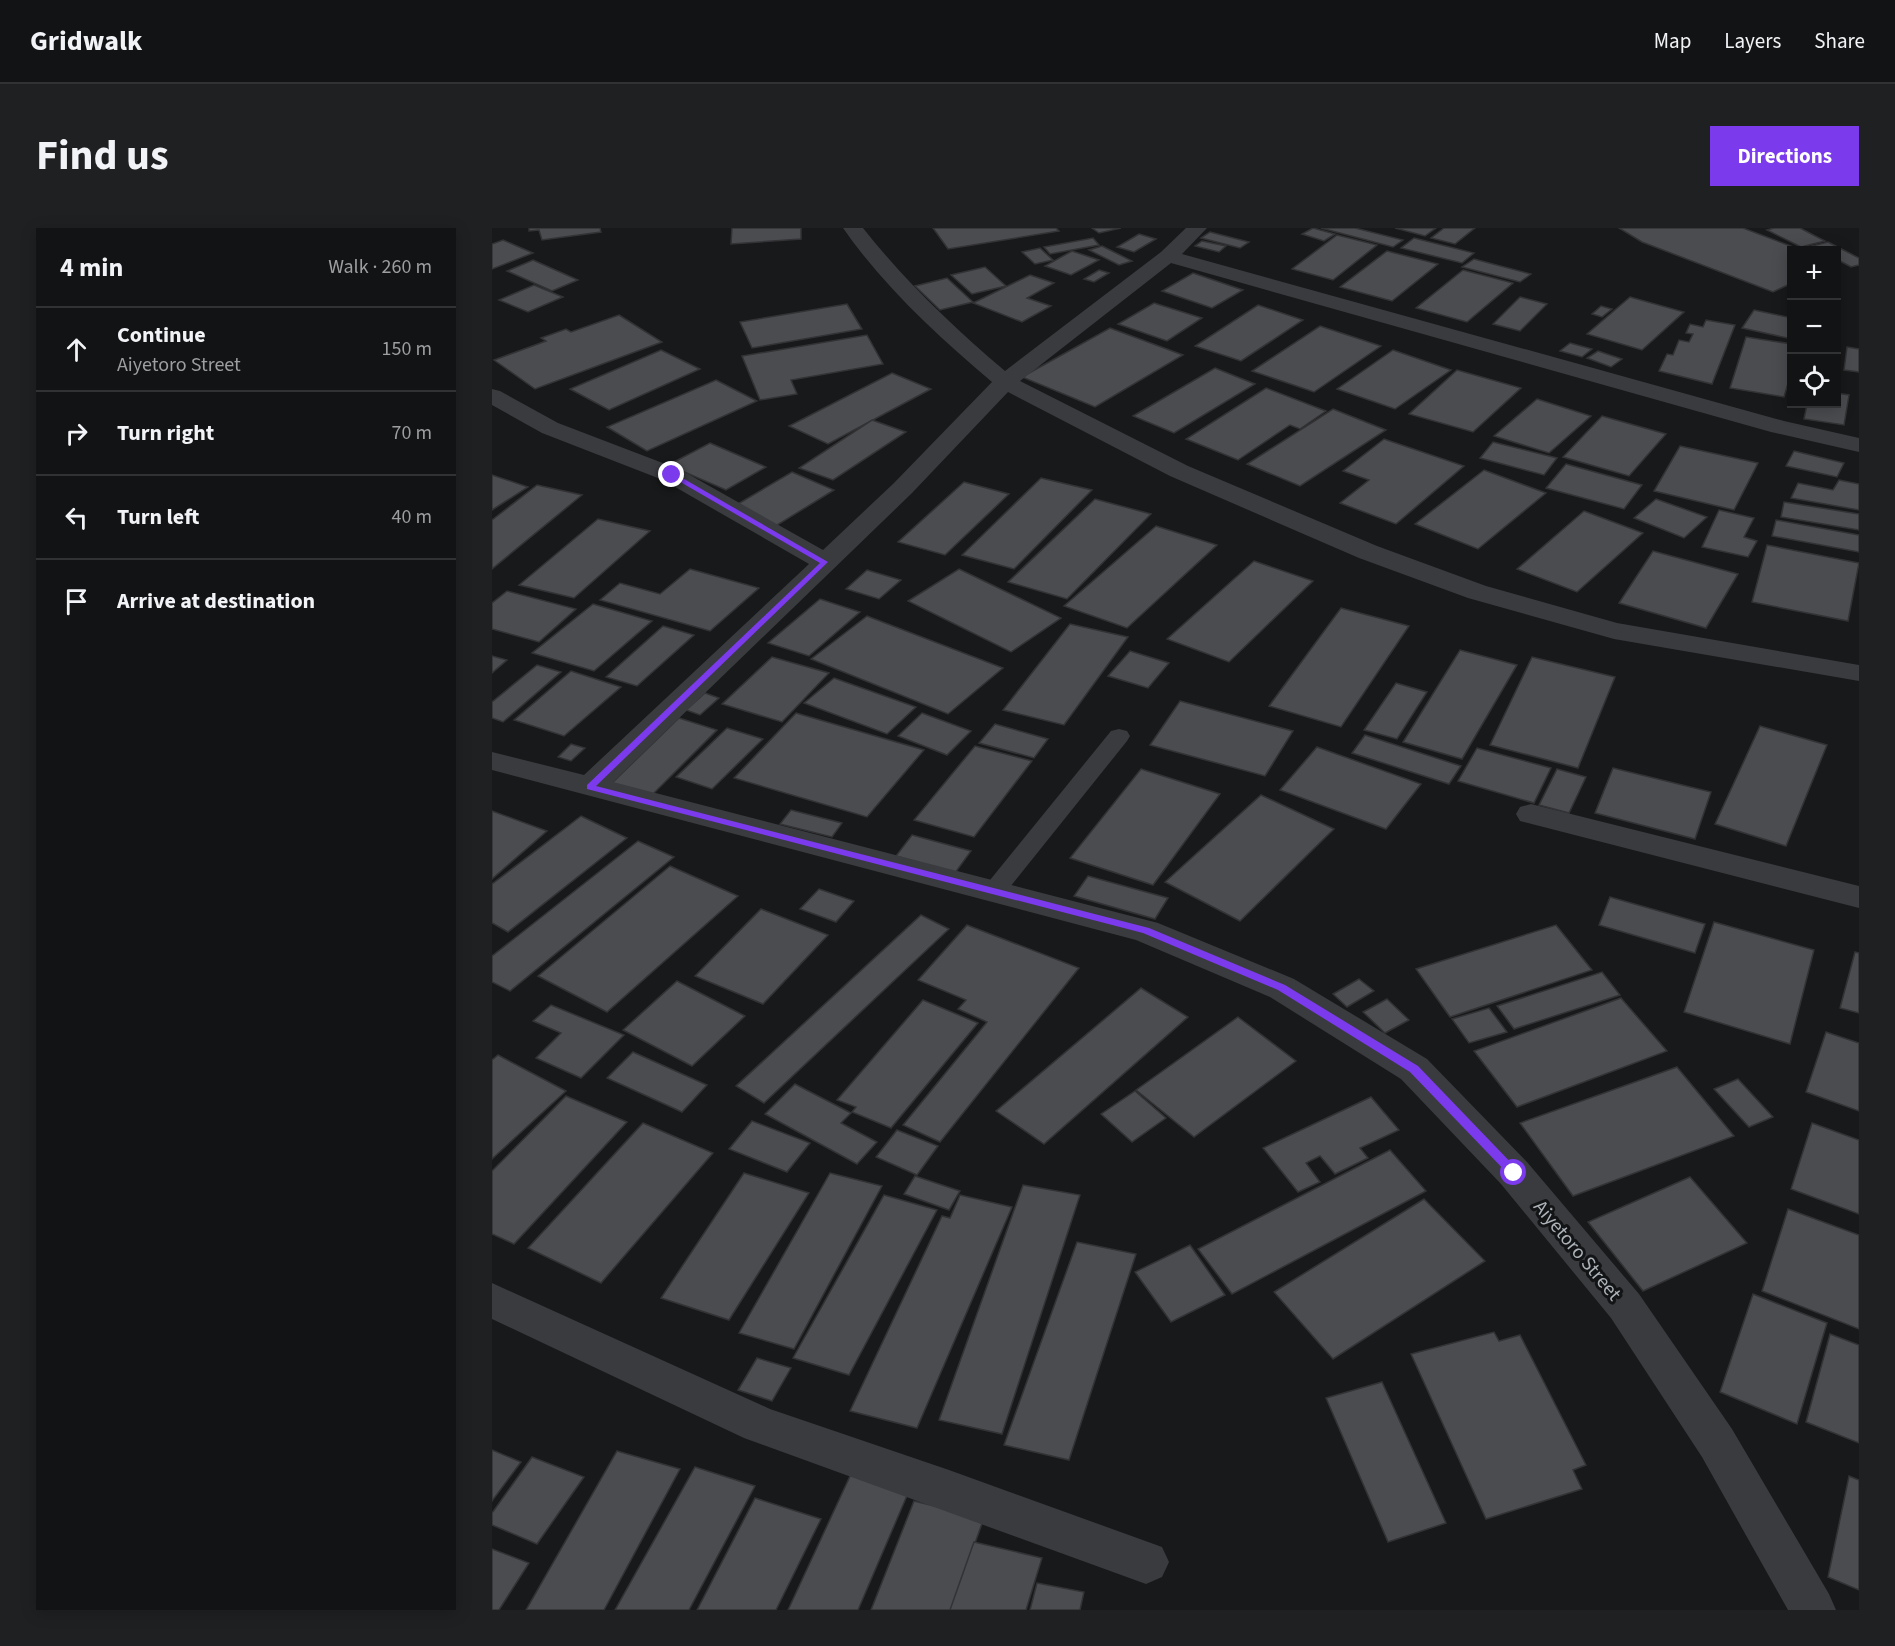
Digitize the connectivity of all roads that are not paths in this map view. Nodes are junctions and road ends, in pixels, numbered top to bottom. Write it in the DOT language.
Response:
graph roads {
  1 [pos="854,228"];
  2 [pos="1197,228"];
  3 [pos="1168,256"];
  4 [pos="1005,382"];
  5 [pos="492,396"];
  6 [pos="1859,446"];
  7 [pos="825,562"];
  8 [pos="1859,674"];
  9 [pos="1119,736"];
  10 [pos="492,761"];
  11 [pos="590,787"];
  12 [pos="1531,814"];
  13 [pos="994,891"];
  14 [pos="1859,897"];
  15 [pos="492,1300"];
  16 [pos="1146,1562"];
  17 [pos="1813,1610"];
  1 -- 4 [label="street"];
  2 -- 3 [label="street"];
  3 -- 4 [label="street"];
  3 -- 6 [label="street"];
  4 -- 7 [label="street"];
  4 -- 8 [label="street"];
  5 -- 7 [label="street"];
  7 -- 11 [label="street"];
  9 -- 13 [label="lane"];
  10 -- 11 [label="street, Aiyetoro Street"];
  11 -- 13 [label="street, Aiyetoro Street"];
  12 -- 14 [label="street"];
  13 -- 17 [label="street, Aiyetoro Street"];
  15 -- 16 [label="street"];
}
